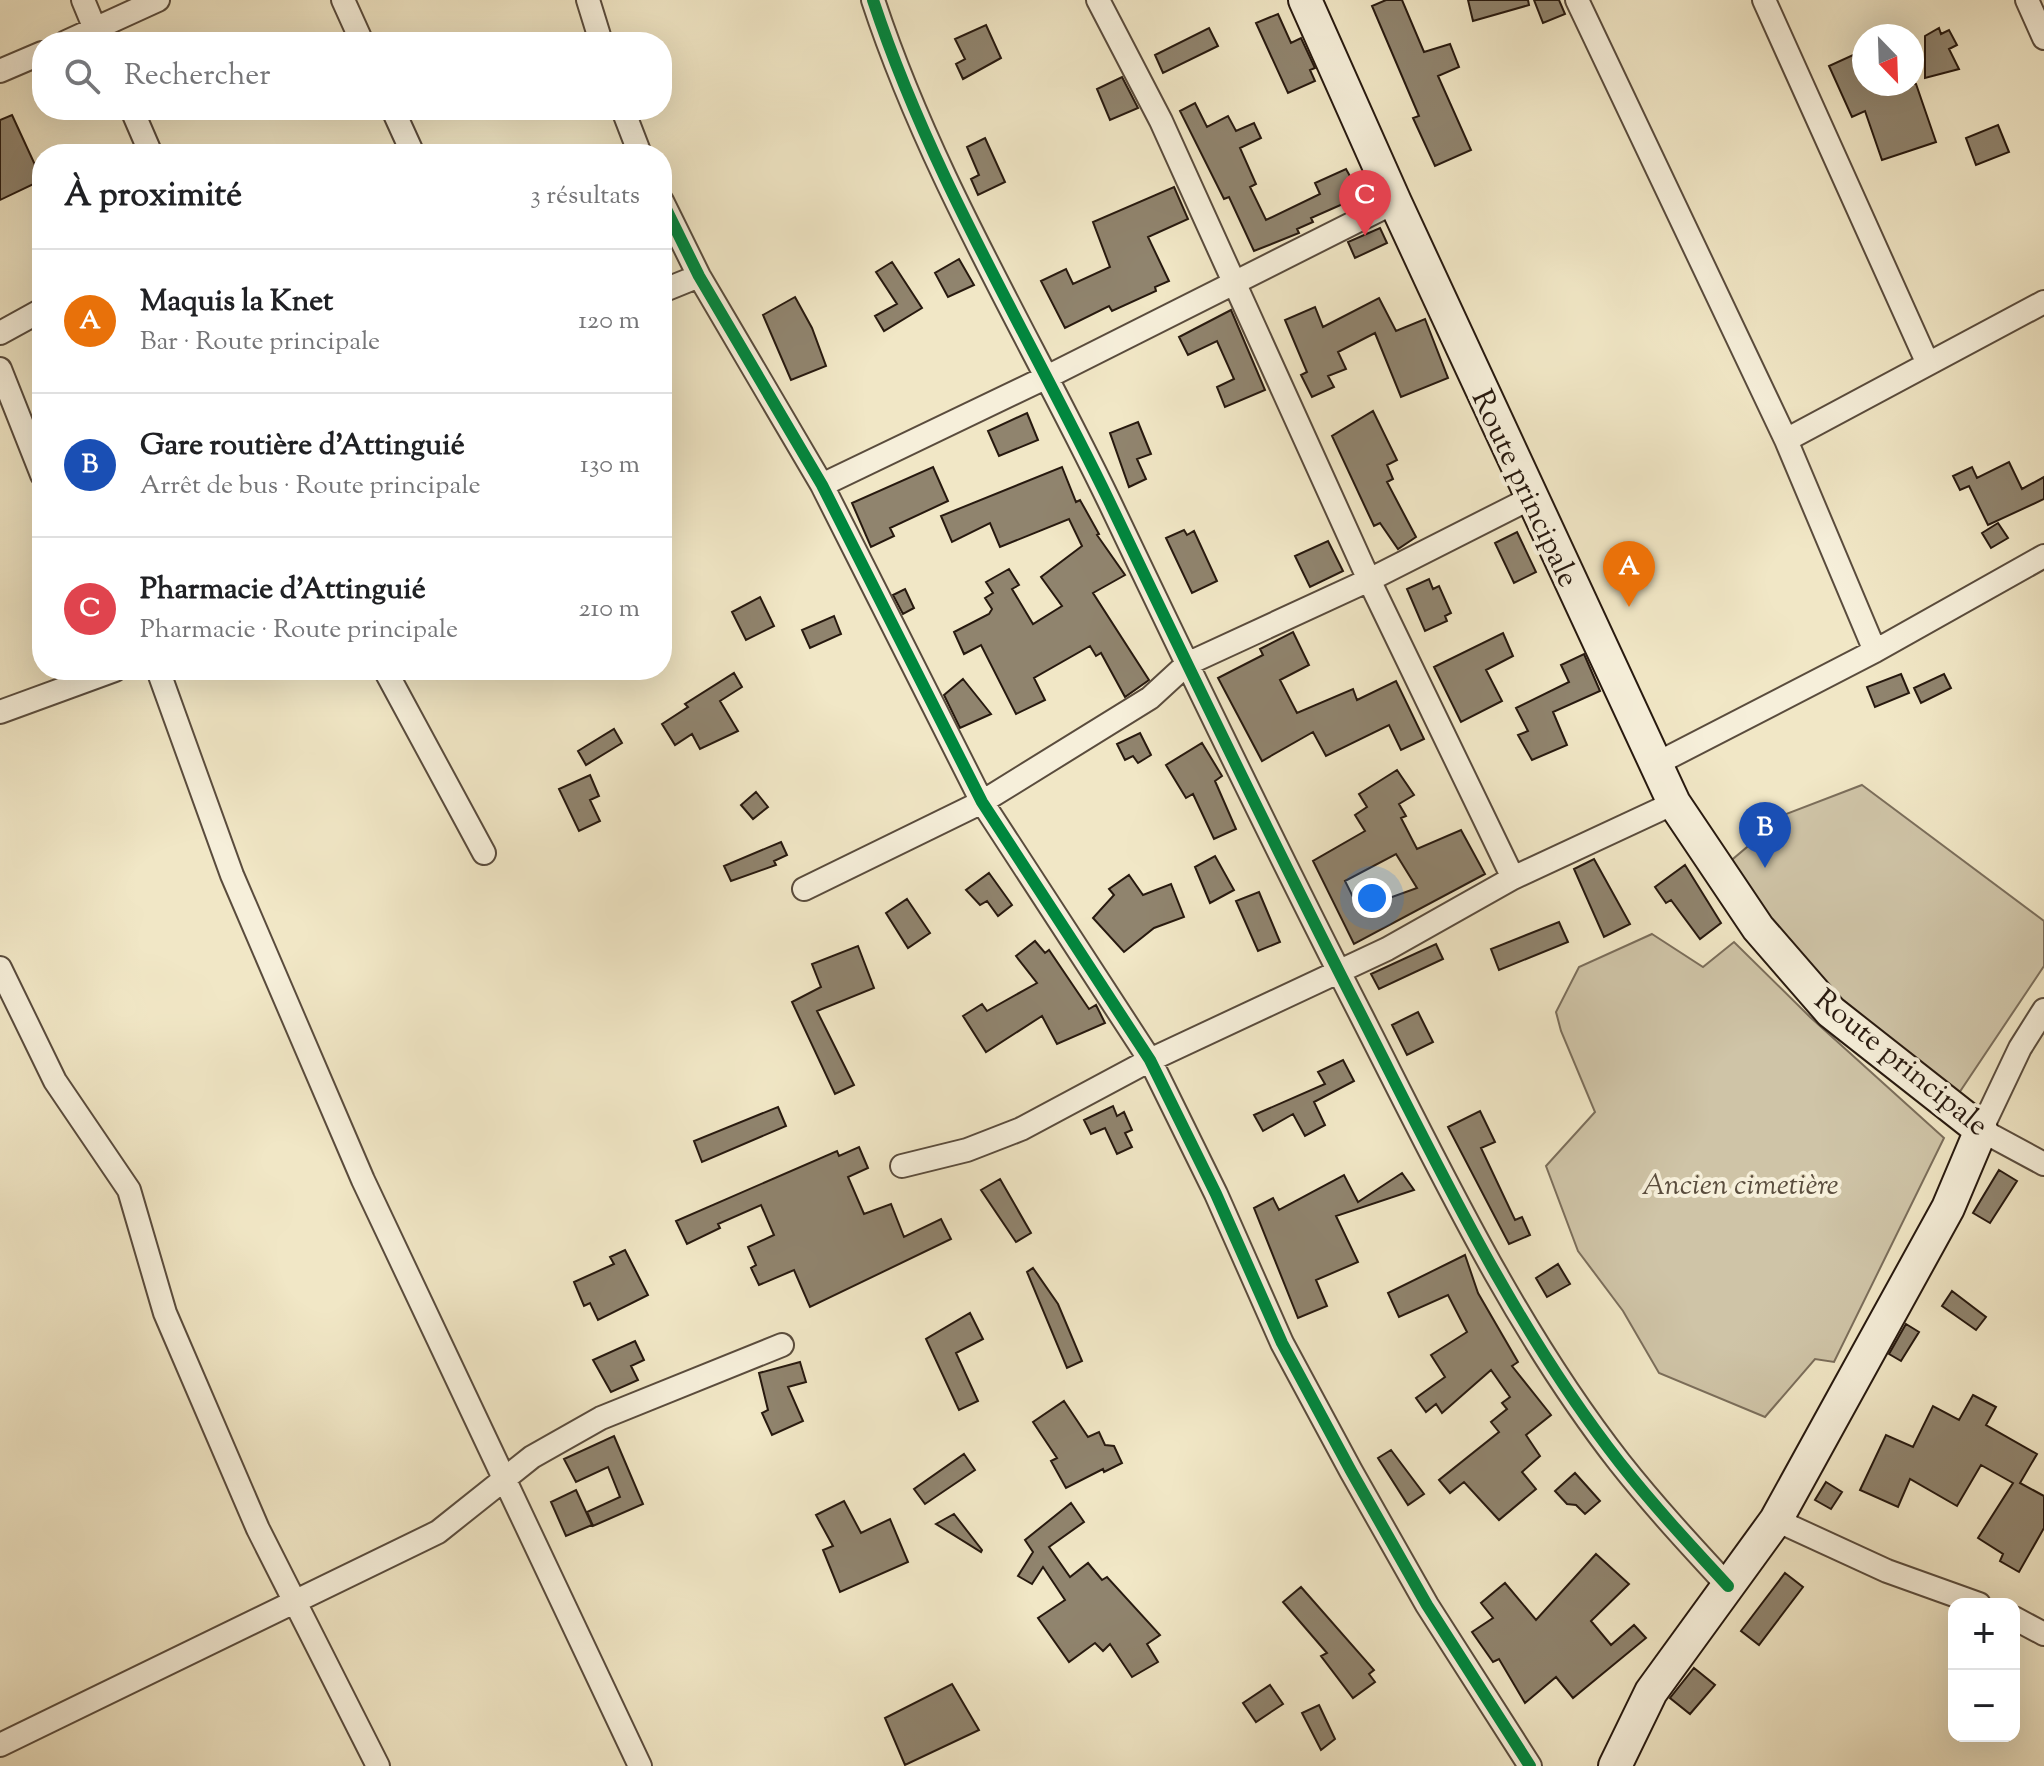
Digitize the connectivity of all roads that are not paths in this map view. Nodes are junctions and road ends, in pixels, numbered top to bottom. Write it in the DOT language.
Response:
graph roads {
  1 [pos="83,0"];
  2 [pos="158,0"];
  3 [pos="343,0"];
  4 [pos="588,0"];
  5 [pos="873,0"];
  6 [pos="1098,0"];
  7 [pos="1305,0"];
  8 [pos="1577,0"];
  9 [pos="1764,0"];
  10 [pos="2027,0"];
  11 [pos="96,32"];
  12 [pos="105,32"];
  13 [pos="357,32"];
  14 [pos="598,32"];
  15 [pos="2044,38"];
  16 [pos="32,57"];
  17 [pos="0,71"];
  18 [pos="136,120"];
  19 [pos="396,120"];
  20 [pos="627,120"];
  21 [pos="147,144"];
  22 [pos="405,144"];
  23 [pos="636,144"];
  24 [pos="1395,202"];
  25 [pos="672,221"];
  26 [pos="699,276"];
  27 [pos="1236,282"];
  28 [pos="672,287"];
  29 [pos="2044,302"];
  30 [pos="32,315"];
  31 [pos="0,333"];
  32 [pos="1928,364"];
  33 [pos="0,369"];
  34 [pos="1049,376"];
  35 [pos="1786,440"];
  36 [pos="32,450"];
  37 [pos="822,485"];
  38 [pos="1531,498"];
  39 [pos="2044,556"];
  40 [pos="1369,580"];
  41 [pos="1875,651"];
  42 [pos="1187,664"];
  43 [pos="88,680"];
  44 [pos="162,680"];
  45 [pos="390,680"];
  46 [pos="0,712"];
  47 [pos="1654,765"];
  48 [pos="982,802"];
  49 [pos="1674,803"];
  50 [pos="484,853"];
  51 [pos="1513,878"];
  52 [pos="804,889"];
  53 [pos="0,968"];
  54 [pos="1338,970"];
  55 [pos="2044,1010"];
  56 [pos="1150,1060"];
  57 [pos="1981,1130"];
  58 [pos="2044,1164"];
  59 [pos="902,1166"];
  60 [pos="782,1345"];
  61 [pos="505,1478"];
  62 [pos="1776,1520"];
  63 [pos="1728,1586"];
  64 [pos="1962,1598"];
  65 [pos="292,1600"];
  66 [pos="2020,1621"];
  67 [pos="2044,1634"];
  68 [pos="0,1745"];
  69 [pos="378,1766"];
  70 [pos="640,1766"];
  71 [pos="1530,1766"];
  72 [pos="1615,1766"];
  1 -- 11 [label="street"];
  2 -- 12 [label="street"];
  3 -- 13 [label="street"];
  4 -- 14 [label="street"];
  5 -- 34 [label="street"];
  6 -- 27 [label="street"];
  7 -- 24 [label="street, Route principale"];
  8 -- 35 [label="street"];
  9 -- 32 [label="street"];
  10 -- 15 [label="street"];
  16 -- 17 [label="street"];
  18 -- 21 [label="street"];
  19 -- 22 [label="street"];
  20 -- 23 [label="street"];
  24 -- 27 [label="street"];
  24 -- 38 [label="street, Route principale"];
  25 -- 26 [label="street"];
  26 -- 28 [label="street"];
  26 -- 37 [label="street"];
  27 -- 34 [label="street"];
  27 -- 40 [label="street"];
  29 -- 32 [label="street"];
  30 -- 31 [label="street"];
  32 -- 35 [label="street"];
  33 -- 36 [label="street"];
  34 -- 37 [label="street"];
  34 -- 42 [label="street"];
  35 -- 41 [label="street"];
  37 -- 48 [label="street"];
  38 -- 40 [label="street"];
  38 -- 47 [label="street, Route principale"];
  39 -- 41 [label="street"];
  40 -- 42 [label="street"];
  40 -- 51 [label="street"];
  41 -- 47 [label="street"];
  42 -- 48 [label="street"];
  42 -- 54 [label="street"];
  43 -- 46 [label="street"];
  44 -- 61 [label="street"];
  45 -- 50 [label="street"];
  47 -- 49 [label="street, Route principale"];
  48 -- 52 [label="street"];
  48 -- 56 [label="street"];
  49 -- 51 [label="street"];
  49 -- 57 [label="street, Route principale"];
  51 -- 54 [label="street"];
  53 -- 65 [label="street"];
  54 -- 56 [label="street"];
  54 -- 63 [label="street"];
  55 -- 57 [label="street"];
  56 -- 59 [label="street"];
  56 -- 71 [label="street"];
  57 -- 58 [label="street, Route principale"];
  57 -- 62 [label="street"];
  60 -- 61 [label="street"];
  61 -- 65 [label="street"];
  61 -- 70 [label="street"];
  62 -- 63 [label="street"];
  62 -- 64 [label="street"];
  63 -- 72 [label="street"];
  65 -- 68 [label="street"];
  65 -- 69 [label="street"];
  66 -- 67 [label="street"];
}
